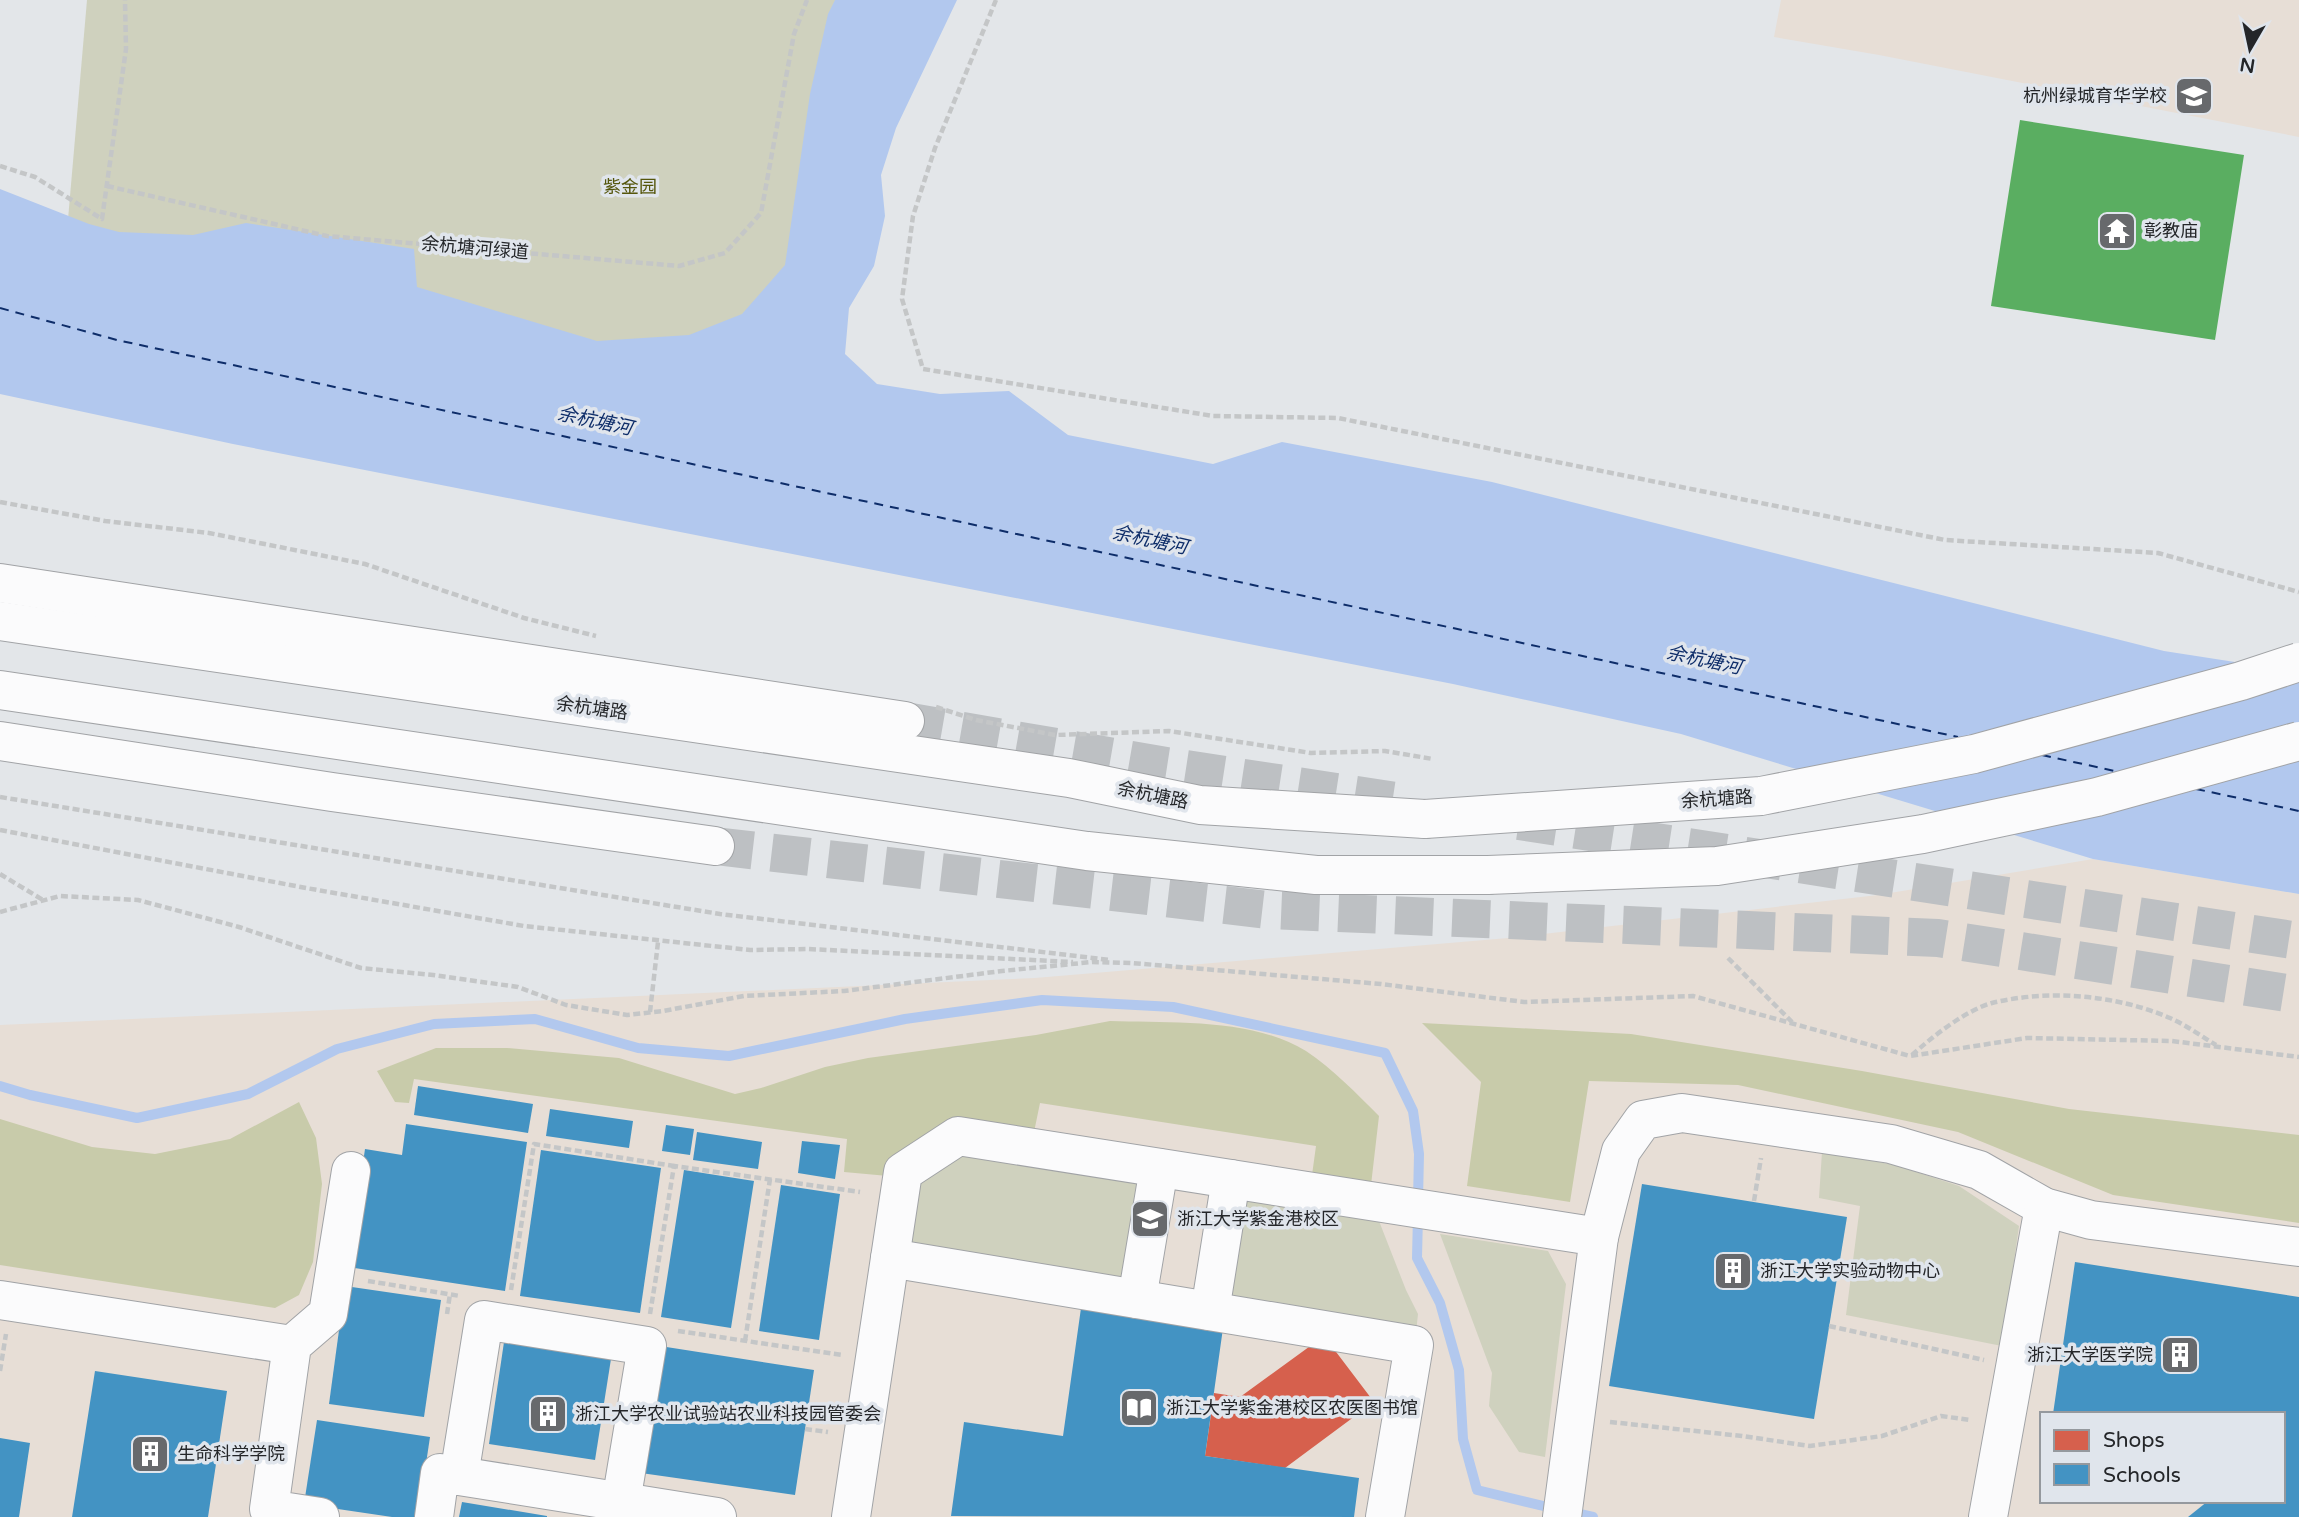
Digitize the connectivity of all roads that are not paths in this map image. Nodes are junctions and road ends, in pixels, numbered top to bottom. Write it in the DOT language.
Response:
graph roads {
  1 [pos="0,583"];
  2 [pos="0,621"];
  3 [pos="2299,662"];
  4 [pos="0,690"];
  5 [pos="917,712"];
  6 [pos="0,741"];
  7 [pos="2299,741"];
  8 [pos="715,846"];
  9 [pos="1159,1168"];
  10 [pos="351,1171"];
  11 [pos="1231,1180"];
  12 [pos="2044,1207"];
  13 [pos="1599,1237"];
  14 [pos="2299,1247"];
  15 [pos="890,1258"];
  16 [pos="1137,1299"];
  17 [pos="0,1300"];
  18 [pos="1210,1311"];
  19 [pos="292,1345"];
  20 [pos="458,1476"];
  21 [pos="621,1502"];
  22 [pos="320,1517"];
  23 [pos="434,1517"];
  24 [pos="717,1517"];
  25 [pos="851,1517"];
  26 [pos="1385,1517"];
  27 [pos="1562,1517"];
  28 [pos="1988,1517"];
  1 -- 5 [label="main road"];
  2 -- 3 [label="main road, 余杭塘路, bridge"];
  4 -- 7 [label="main road, bridge"];
  6 -- 8 [label="main road"];
  9 -- 11 [label="main road"];
  9 -- 15 [label="main road"];
  9 -- 16 [label="main road"];
  10 -- 19 [label="main road"];
  11 -- 13 [label="main road"];
  11 -- 18 [label="main road"];
  12 -- 13 [label="main road"];
  12 -- 14 [label="main road"];
  12 -- 28 [label="main road"];
  13 -- 27 [label="main road"];
  15 -- 16 [label="main road"];
  15 -- 25 [label="main road"];
  16 -- 18 [label="main road"];
  17 -- 19 [label="main road"];
  18 -- 26 [label="main road"];
  19 -- 22 [label="main road"];
  20 -- 21 [label="main road"];
  20 -- 21 [label="main road"];
  20 -- 23 [label="main road"];
  21 -- 24 [label="main road"];
}
